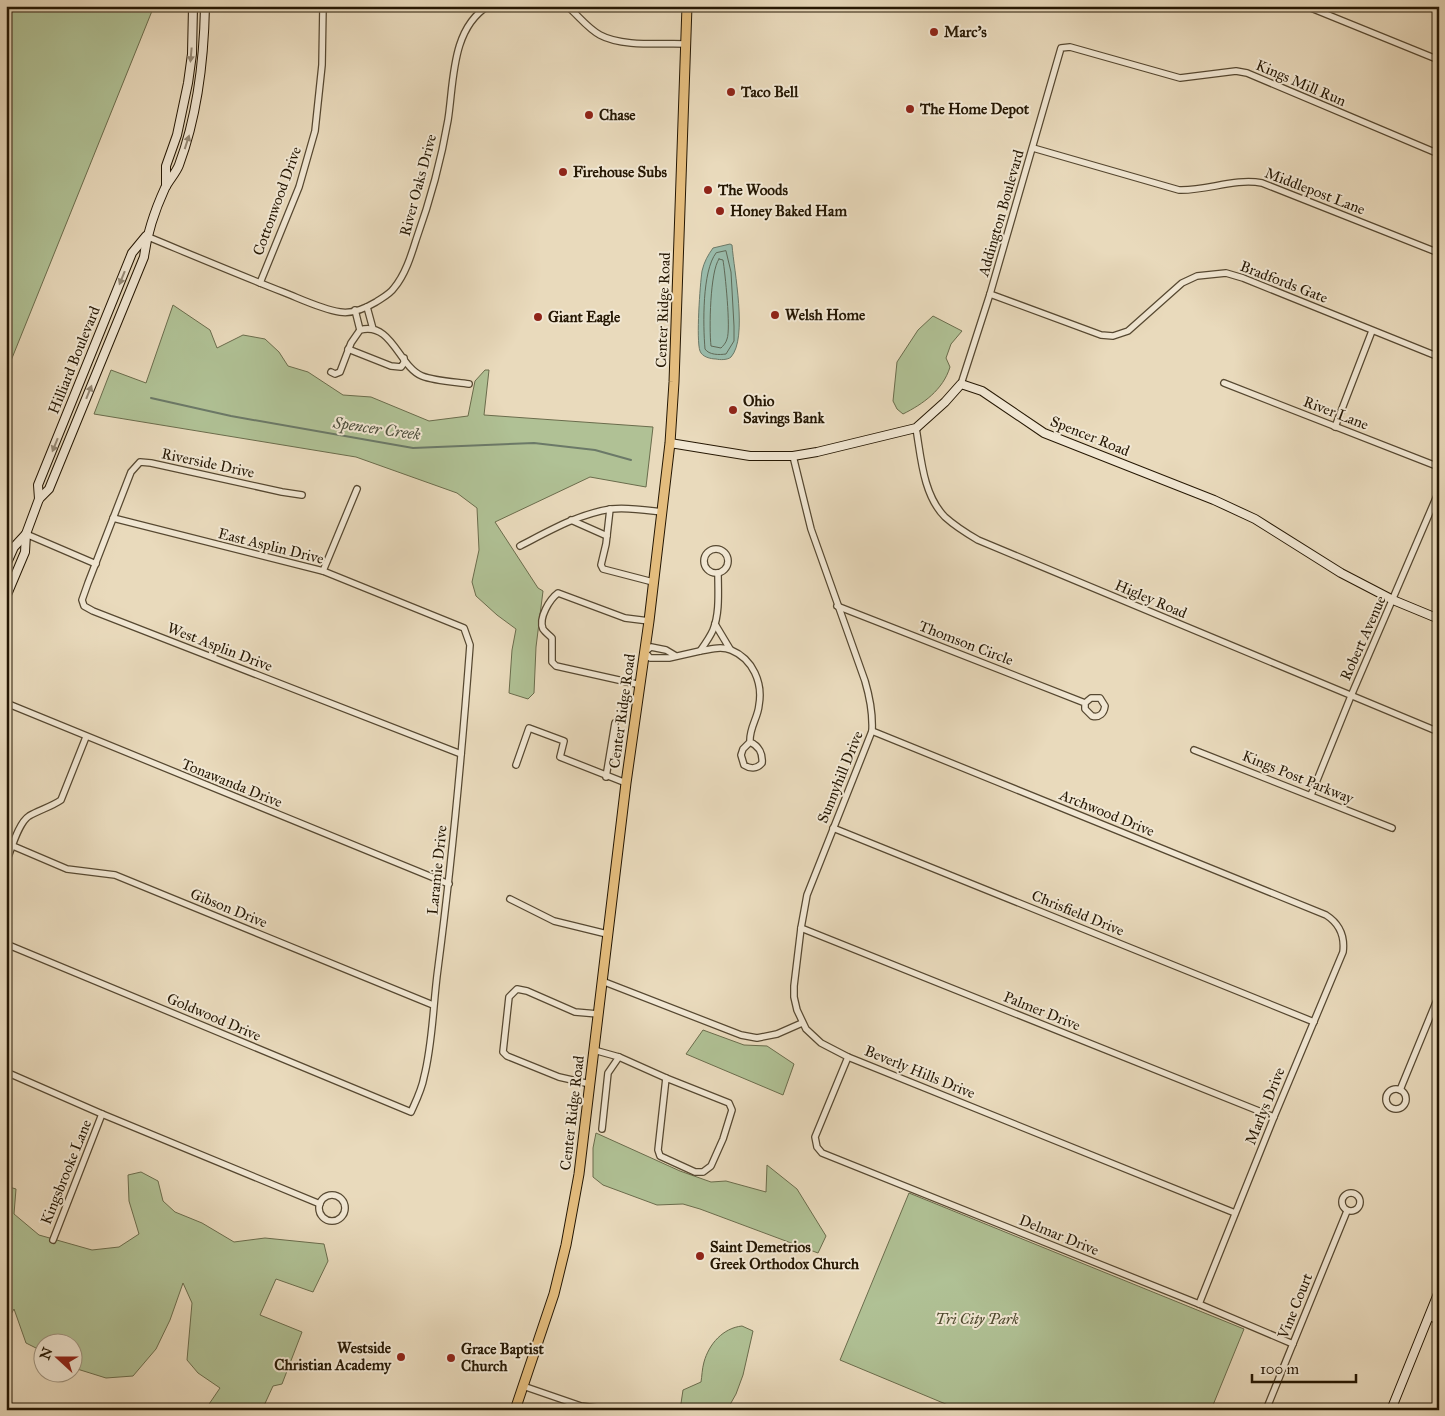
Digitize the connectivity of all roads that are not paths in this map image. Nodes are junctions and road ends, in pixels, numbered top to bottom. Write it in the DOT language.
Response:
graph roads {
  1 [pos="193,6"];
  2 [pos="205,6"];
  3 [pos="323,6"];
  4 [pos="488,6"];
  5 [pos="567,6"];
  6 [pos="687,6"];
  7 [pos="1306,6"];
  8 [pos="686,44"];
  9 [pos="1061,48"];
  10 [pos="1439,60"];
  11 [pos="1033,148"];
  12 [pos="1439,154"];
  13 [pos="166,186"];
  14 [pos="146,236"];
  15 [pos="1439,253"];
  16 [pos="260,283"];
  17 [pos="990,294"];
  18 [pos="367,307"];
  19 [pos="355,310"];
  20 [pos="372,329"];
  21 [pos="360,330"];
  22 [pos="1372,330"];
  23 [pos="348,349"];
  24 [pos="1439,357"];
  25 [pos="404,358"];
  26 [pos="332,372"];
  27 [pos="1224,383"];
  28 [pos="469,384"];
  29 [pos="961,384"];
  30 [pos="1335,427"];
  31 [pos="916,428"];
  32 [pos="670,443"];
  33 [pos="792,456"];
  34 [pos="1439,466"];
  35 [pos="356,489"];
  36 [pos="1439,491"];
  37 [pos="302,495"];
  38 [pos="40,499"];
  39 [pos="610,509"];
  40 [pos="662,512"];
  41 [pos="114,518"];
  42 [pos="571,520"];
  43 [pos="26,534"];
  44 [pos="607,536"];
  45 [pos="520,546"];
  46 [pos="96,564"];
  47 [pos="6,565"];
  48 [pos="323,571"];
  49 [pos="718,573"];
  50 [pos="654,582"];
  51 [pos="6,597"];
  52 [pos="1393,600"];
  53 [pos="837,606"];
  54 [pos="1439,619"];
  55 [pos="649,621"];
  56 [pos="715,624"];
  57 [pos="464,628"];
  58 [pos="730,649"];
  59 [pos="700,651"];
  60 [pos="645,652"];
  61 [pos="676,656"];
  62 [pos="641,685"];
  63 [pos="1351,696"];
  64 [pos="6,703"];
  65 [pos="1085,703"];
  66 [pos="615,723"];
  67 [pos="872,731"];
  68 [pos="1439,732"];
  69 [pos="86,737"];
  70 [pos="750,742"];
  71 [pos="1194,750"];
  72 [pos="462,754"];
  73 [pos="516,765"];
  74 [pos="606,776"];
  75 [pos="626,783"];
  76 [pos="1311,795"];
  77 [pos="833,828"];
  78 [pos="1392,828"];
  79 [pos="13,846"];
  80 [pos="6,862"];
  81 [pos="449,884"];
  82 [pos="510,899"];
  83 [pos="1332,920"];
  84 [pos="801,928"];
  85 [pos="607,934"];
  86 [pos="6,944"];
  87 [pos="602,981"];
  88 [pos="1439,996"];
  89 [pos="433,1004"];
  90 [pos="598,1014"];
  91 [pos="1314,1022"];
  92 [pos="802,1023"];
  93 [pos="594,1050"];
  94 [pos="619,1056"];
  95 [pos="848,1056"];
  96 [pos="6,1072"];
  97 [pos="666,1078"];
  98 [pos="590,1084"];
  99 [pos="1400,1090"];
  100 [pos="411,1112"];
  101 [pos="102,1114"];
  102 [pos="1274,1117"];
  103 [pos="602,1129"];
  104 [pos="320,1204"];
  105 [pos="1347,1211"];
  106 [pos="1235,1213"];
  107 [pos="53,1240"];
  108 [pos="1439,1291"];
  109 [pos="1199,1304"];
  110 [pos="1428,1316"];
  111 [pos="1439,1321"];
  112 [pos="1293,1344"];
  113 [pos="524,1386"];
  114 [pos="515,1410"];
  115 [pos="612,1410"];
  116 [pos="1266,1410"];
  117 [pos="1392,1410"];
  1 -- 13 [label="main road, Hilliard Boulevard, one-way"];
  13 -- 2 [label="main road, Hilliard Boulevard, one-way"];
  3 -- 16 [label="street, Cottonwood Drive"];
  4 -- 18 [label="street, River Oaks Drive"];
  5 -- 8 [label="street"];
  6 -- 8 [label="main road, Center Ridge Road"];
  7 -- 10 [label="street"];
  8 -- 32 [label="main road, Center Ridge Road"];
  9 -- 11 [label="street, Addington Boulevard"];
  9 -- 12 [label="street, Kings Mill Run"];
  11 -- 15 [label="street, Middlepost Lane"];
  11 -- 17 [label="street, Addington Boulevard"];
  13 -- 14 [label="main road, Hilliard Boulevard"];
  14 -- 16 [label="street, River Oaks Drive"];
  38 -- 14 [label="main road, Hilliard Boulevard, one-way"];
  14 -- 38 [label="main road, Hilliard Boulevard, one-way"];
  16 -- 19 [label="street, River Oaks Drive"];
  17 -- 22 [label="street, Bradfords Gate"];
  17 -- 29 [label="street, Addington Boulevard"];
  18 -- 19 [label="street, River Oaks Drive"];
  18 -- 20 [label="street"];
  19 -- 21 [label="street"];
  20 -- 21 [label="street"];
  20 -- 25 [label="street"];
  21 -- 23 [label="street"];
  22 -- 24 [label="street, Bradfords Gate"];
  22 -- 30 [label="street"];
  23 -- 25 [label="street"];
  23 -- 26 [label="street"];
  25 -- 28 [label="street"];
  27 -- 30 [label="street, River Lane"];
  29 -- 31 [label="main road"];
  29 -- 52 [label="main road, Spencer Road"];
  30 -- 34 [label="street, River Lane"];
  31 -- 33 [label="main road"];
  31 -- 63 [label="street, Higley Road"];
  32 -- 33 [label="main road"];
  32 -- 40 [label="main road, Center Ridge Road"];
  33 -- 53 [label="street, Sunnyhill Drive"];
  35 -- 48 [label="street"];
  36 -- 52 [label="street, Robert Avenue"];
  37 -- 41 [label="street, Riverside Drive"];
  38 -- 43 [label="main road, Hilliard Boulevard"];
  39 -- 40 [label="street"];
  39 -- 42 [label="street"];
  39 -- 44 [label="street"];
  40 -- 50 [label="main road, Center Ridge Road"];
  41 -- 46 [label="street"];
  41 -- 48 [label="street, East Asplin Drive"];
  42 -- 44 [label="street"];
  42 -- 45 [label="street"];
  43 -- 46 [label="street"];
  43 -- 47 [label="main road, Hilliard Boulevard"];
  43 -- 51 [label="main road, Hilliard Boulevard"];
  44 -- 50 [label="street"];
  46 -- 72 [label="street, West Asplin Drive"];
  48 -- 57 [label="street, East Asplin Drive"];
  49 -- 49 [label="street"];
  49 -- 56 [label="street"];
  50 -- 55 [label="main road, Center Ridge Road"];
  52 -- 54 [label="main road, Spencer Road"];
  52 -- 63 [label="street, Robert Avenue"];
  53 -- 65 [label="street, Thomson Circle"];
  53 -- 67 [label="street, Sunnyhill Drive"];
  55 -- 60 [label="main road, Center Ridge Road"];
  55 -- 62 [label="street"];
  56 -- 58 [label="street"];
  56 -- 59 [label="street"];
  57 -- 72 [label="street, Laramie Drive"];
  58 -- 59 [label="street"];
  58 -- 70 [label="street"];
  59 -- 61 [label="street"];
  60 -- 61 [label="street"];
  60 -- 61 [label="street"];
  60 -- 62 [label="main road, Center Ridge Road"];
  62 -- 75 [label="main road, Center Ridge Road"];
  63 -- 68 [label="street, Higley Road"];
  63 -- 76 [label="street, Robert Avenue"];
  64 -- 69 [label="street, Tonawanda Drive"];
  66 -- 74 [label="street"];
  67 -- 77 [label="street, Sunnyhill Drive"];
  67 -- 83 [label="street, Archwood Drive"];
  69 -- 79 [label="street"];
  69 -- 81 [label="street, Tonawanda Drive"];
  70 -- 70 [label="street"];
  71 -- 76 [label="street, Kings Post Parkway"];
  72 -- 81 [label="street, Laramie Drive"];
  73 -- 74 [label="street"];
  74 -- 75 [label="street"];
  75 -- 85 [label="main road, Center Ridge Road"];
  76 -- 78 [label="street, Kings Post Parkway"];
  77 -- 84 [label="street, Sunnyhill Drive"];
  77 -- 91 [label="street, Chrisfield Drive"];
  79 -- 80 [label="street"];
  79 -- 89 [label="street, Gibson Drive"];
  81 -- 89 [label="street, Laramie Drive"];
  82 -- 85 [label="street"];
  83 -- 91 [label="street, Marlys Drive"];
  84 -- 92 [label="street, Sunnyhill Drive"];
  84 -- 102 [label="street, Palmer Drive"];
  85 -- 87 [label="main road, Center Ridge Road"];
  86 -- 100 [label="street, Goldwood Drive"];
  87 -- 90 [label="main road, Center Ridge Road"];
  87 -- 92 [label="street"];
  88 -- 99 [label="street"];
  89 -- 100 [label="street, Laramie Drive"];
  90 -- 93 [label="main road, Center Ridge Road"];
  90 -- 98 [label="street"];
  91 -- 102 [label="street, Marlys Drive"];
  92 -- 95 [label="street, Beverly Hills Drive"];
  93 -- 94 [label="street"];
  93 -- 98 [label="main road, Center Ridge Road"];
  94 -- 97 [label="street"];
  94 -- 103 [label="street"];
  95 -- 106 [label="street, Beverly Hills Drive"];
  95 -- 109 [label="street, Delmar Drive"];
  96 -- 101 [label="street"];
  97 -- 97 [label="street"];
  98 -- 113 [label="main road, Center Ridge Road"];
  101 -- 104 [label="street"];
  101 -- 107 [label="street, Kingsbrooke Lane"];
  102 -- 106 [label="street, Marlys Drive"];
  104 -- 104 [label="street"];
  105 -- 112 [label="street, Vine Court"];
  106 -- 109 [label="street, Marlys Drive"];
  108 -- 110 [label="main road"];
  109 -- 112 [label="street, Delmar Drive"];
  110 -- 111 [label="street"];
  110 -- 117 [label="main road"];
  112 -- 116 [label="street, Vine Court"];
  113 -- 114 [label="main road, Center Ridge Road"];
  113 -- 115 [label="street"];
}
